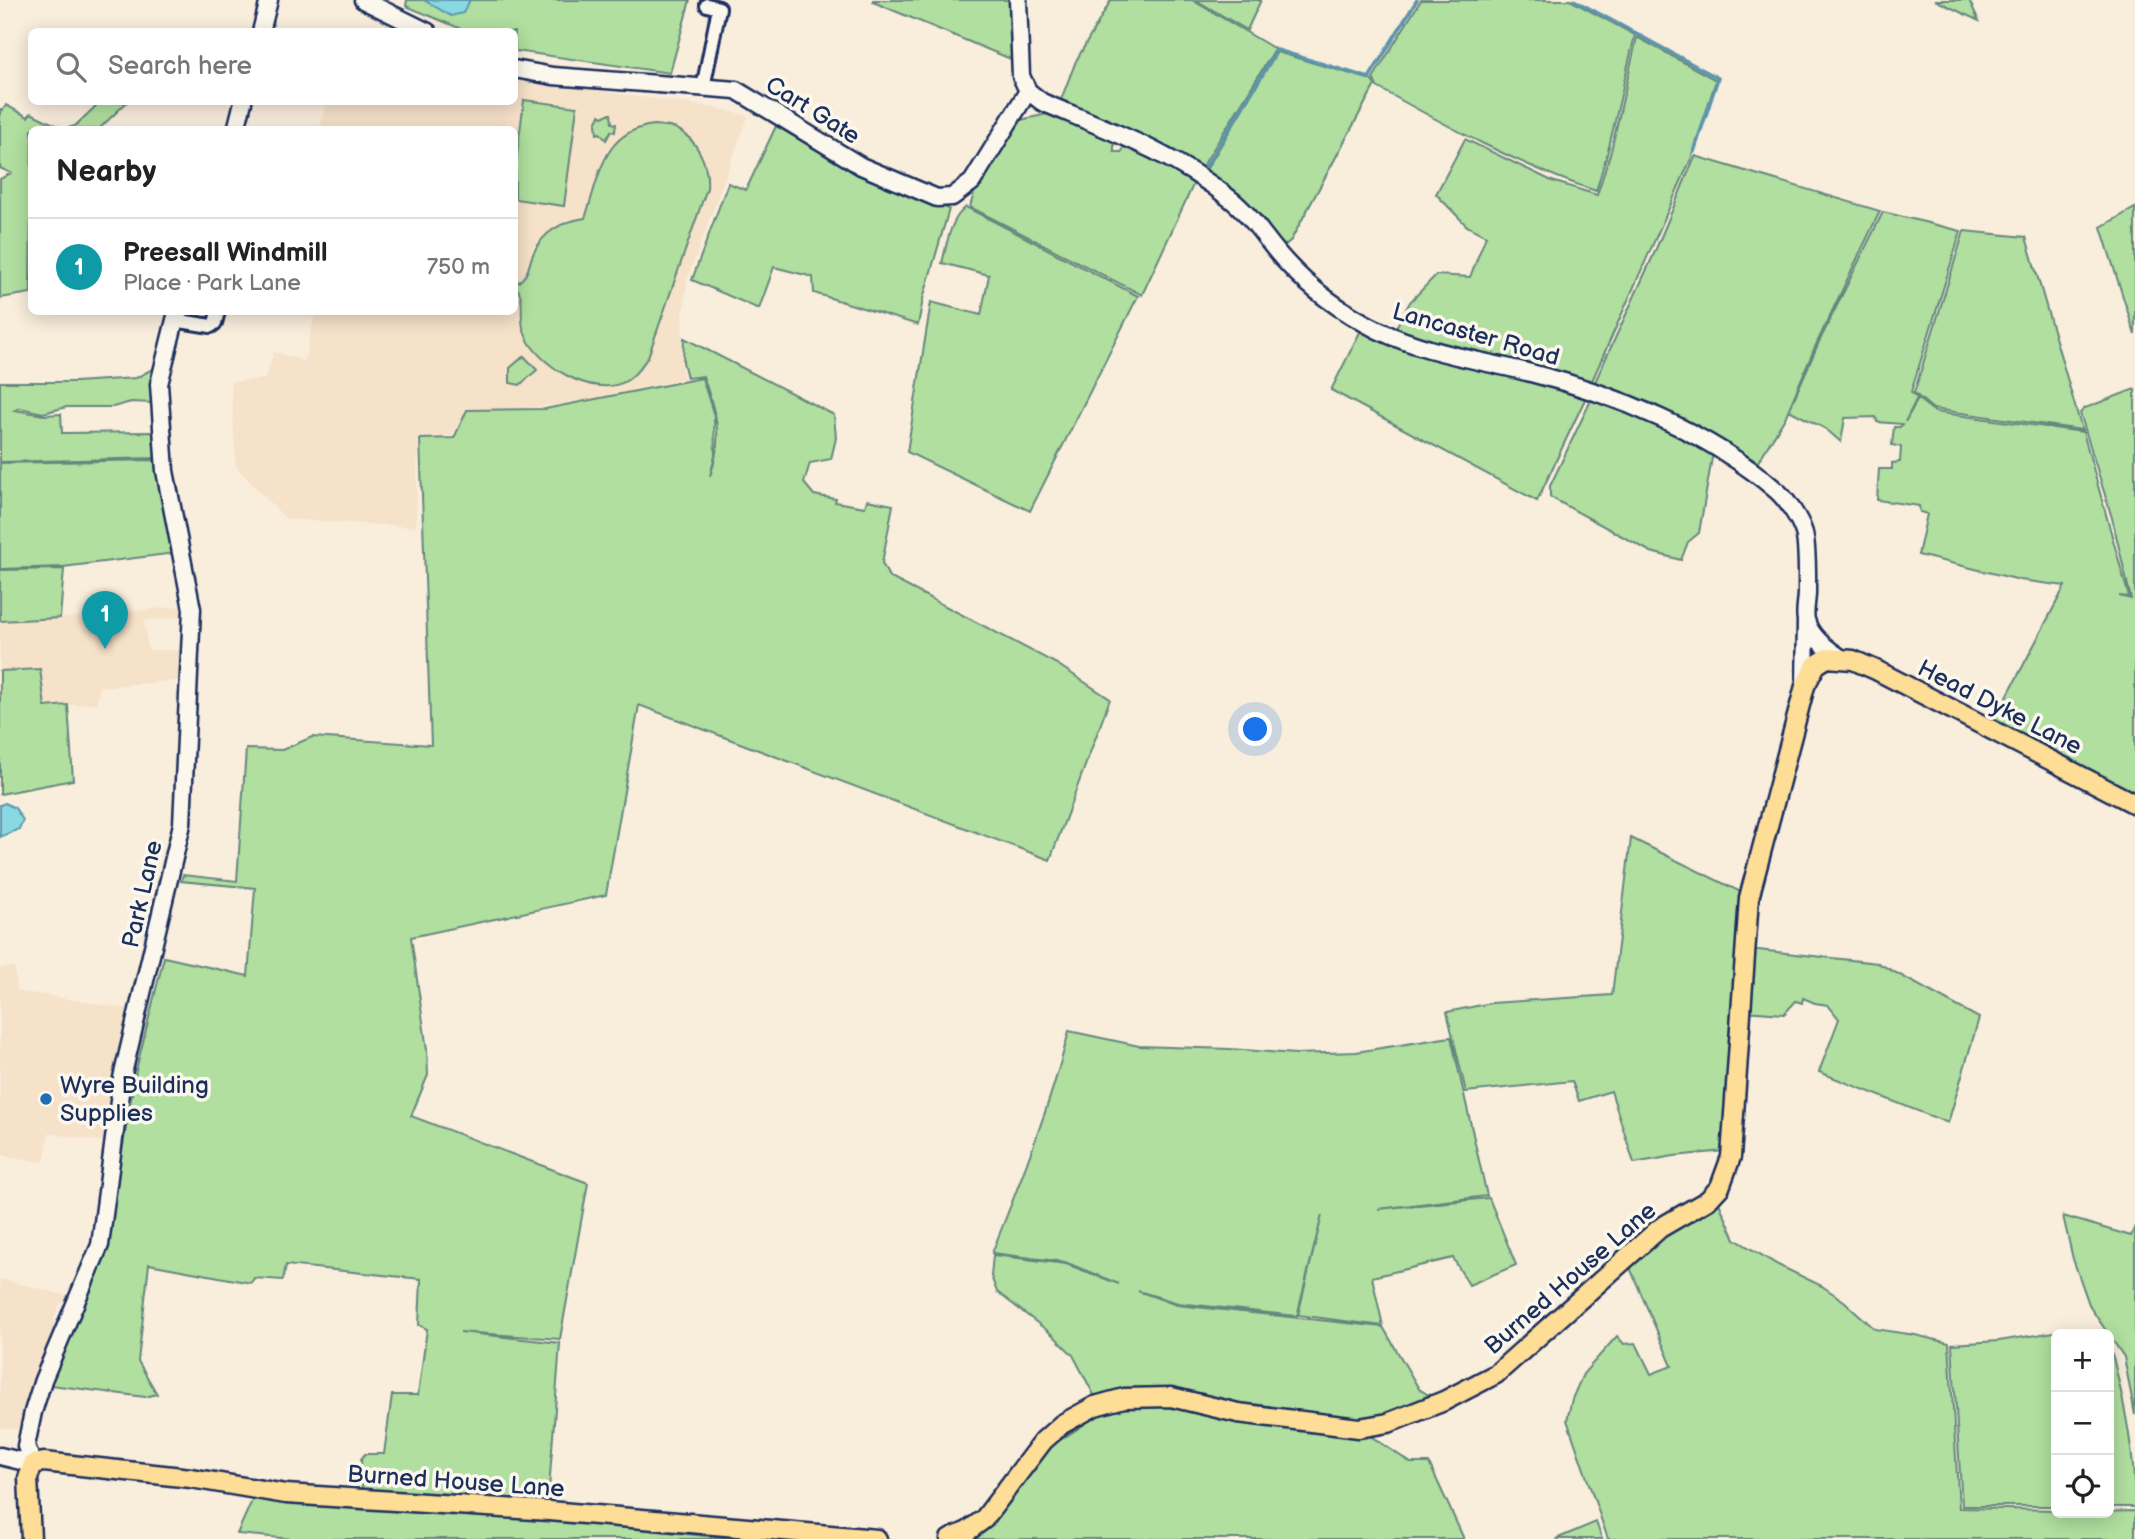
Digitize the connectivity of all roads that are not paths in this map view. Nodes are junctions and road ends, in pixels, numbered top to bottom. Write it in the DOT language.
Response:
graph roads {
  1 [pos="269,0"];
  2 [pos="363,0"];
  3 [pos="1018,0"];
  4 [pos="707,5"];
  5 [pos="262,28"];
  6 [pos="420,28"];
  7 [pos="518,70"];
  8 [pos="703,88"];
  9 [pos="1028,91"];
  10 [pos="242,105"];
  11 [pos="237,126"];
  12 [pos="217,315"];
  13 [pos="176,316"];
  14 [pos="1805,620"];
  15 [pos="1841,658"];
  16 [pos="1805,686"];
  17 [pos="2135,804"];
  18 [pos="0,1456"];
  19 [pos="33,1464"];
  20 [pos="31,1539"];
  21 [pos="877,1539"];
  22 [pos="950,1539"];
  1 -- 5 [label="main road"];
  2 -- 6 [label="main road"];
  3 -- 9 [label="main road"];
  4 -- 8 [label="street"];
  7 -- 8 [label="main road, Cart Gate"];
  8 -- 9 [label="main road, Cart Gate"];
  9 -- 14 [label="main road, Lancaster Road"];
  10 -- 11 [label="main road"];
  12 -- 13 [label="street, Park Lane"];
  13 -- 19 [label="main road, Park Lane"];
  14 -- 15 [label="main road"];
  14 -- 16 [label="main road, Lancaster Road"];
  15 -- 16 [label="main road, Burned House Lane"];
  15 -- 17 [label="main road, Head Dyke Lane"];
  16 -- 22 [label="main road, Burned House Lane"];
  18 -- 19 [label="main road"];
  19 -- 20 [label="main road"];
  19 -- 21 [label="main road, Burned House Lane"];
}
